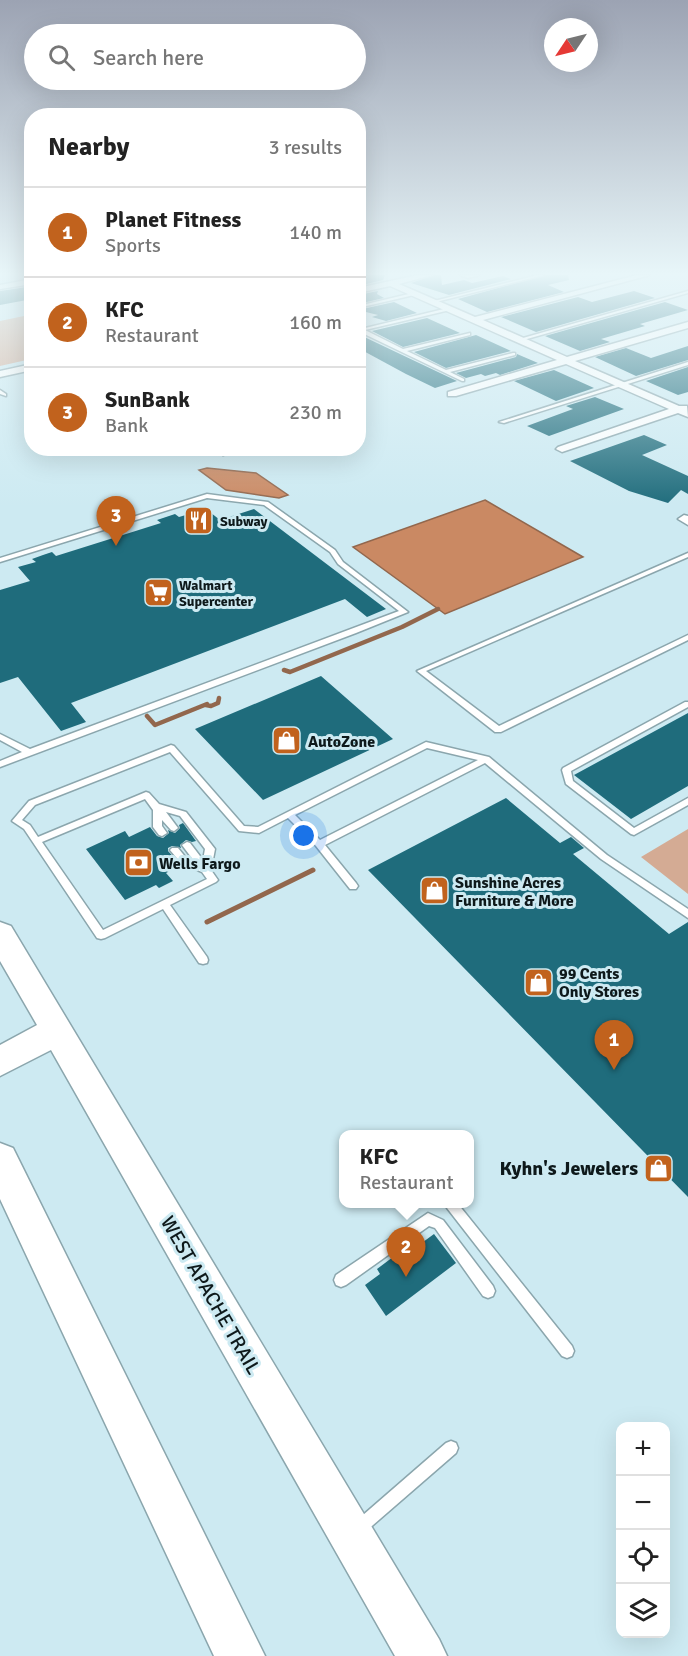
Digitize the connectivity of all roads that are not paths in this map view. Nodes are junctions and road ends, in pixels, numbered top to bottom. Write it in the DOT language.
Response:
graph roads {
  1 [pos="406,352"];
  2 [pos="547,352"];
  3 [pos="596,352"];
  4 [pos="513,354"];
  5 [pos="566,361"];
  6 [pos="688,363"];
  7 [pos="24,369"];
  8 [pos="446,372"];
  9 [pos="0,374"];
  10 [pos="462,380"];
  11 [pos="620,384"];
  12 [pos="452,394"];
  13 [pos="685,410"];
  14 [pos="502,422"];
  15 [pos="562,449"];
  16 [pos="688,555"];
  17 [pos="0,560"];
  18 [pos="688,637"];
  19 [pos="688,704"];
  20 [pos="0,737"];
  21 [pos="29,752"];
  22 [pos="486,759"];
  23 [pos="0,764"];
  24 [pos="688,801"];
  25 [pos="158,807"];
  26 [pos="289,814"];
  27 [pos="174,828"];
  28 [pos="162,833"];
  29 [pos="37,841"];
  30 [pos="319,844"];
  31 [pos="187,845"];
  32 [pos="175,850"];
  33 [pos="206,870"];
  34 [pos="353,886"];
  35 [pos="165,905"];
  36 [pos="688,914"];
  37 [pos="0,934"];
  38 [pos="203,960"];
  39 [pos="56,1031"];
  40 [pos="0,1061"];
  41 [pos="0,1160"];
  42 [pos="454,1208"];
  43 [pos="341,1280"];
  44 [pos="488,1291"];
  45 [pos="567,1351"];
  46 [pos="451,1448"];
  47 [pos="351,1534"];
  48 [pos="240,1656"];
  49 [pos="422,1656"];
  1 -- 8 [label="lane"];
  2 -- 5 [label="street"];
  3 -- 5 [label="street"];
  4 -- 8 [label="lane"];
  5 -- 11 [label="street"];
  5 -- 12 [label="street"];
  6 -- 11 [label="lane"];
  7 -- 9 [label="street"];
  8 -- 10 [label="lane"];
  11 -- 13 [label="street"];
  11 -- 14 [label="lane"];
  13 -- 15 [label="street"];
  16 -- 18 [label="lane"];
  17 -- 21 [label="lane"];
  19 -- 24 [label="lane"];
  20 -- 21 [label="lane"];
  21 -- 23 [label="lane"];
  22 -- 26 [label="lane"];
  22 -- 30 [label="lane"];
  22 -- 36 [label="lane"];
  25 -- 27 [label="lane"];
  25 -- 28 [label="lane"];
  25 -- 29 [label="lane"];
  25 -- 33 [label="lane"];
  26 -- 29 [label="lane"];
  26 -- 30 [label="lane"];
  29 -- 35 [label="lane"];
  30 -- 34 [label="lane"];
  31 -- 33 [label="lane"];
  32 -- 33 [label="lane"];
  33 -- 35 [label="lane"];
  35 -- 38 [label="lane"];
  37 -- 39 [label="main road, WEST APACHE TRAIL"];
  39 -- 40 [label="main road"];
  39 -- 47 [label="main road, WEST APACHE TRAIL"];
  41 -- 48 [label="main road"];
  42 -- 45 [label="lane"];
  43 -- 44 [label="lane"];
  46 -- 47 [label="lane"];
  47 -- 49 [label="main road, WEST APACHE TRAIL"];
}
